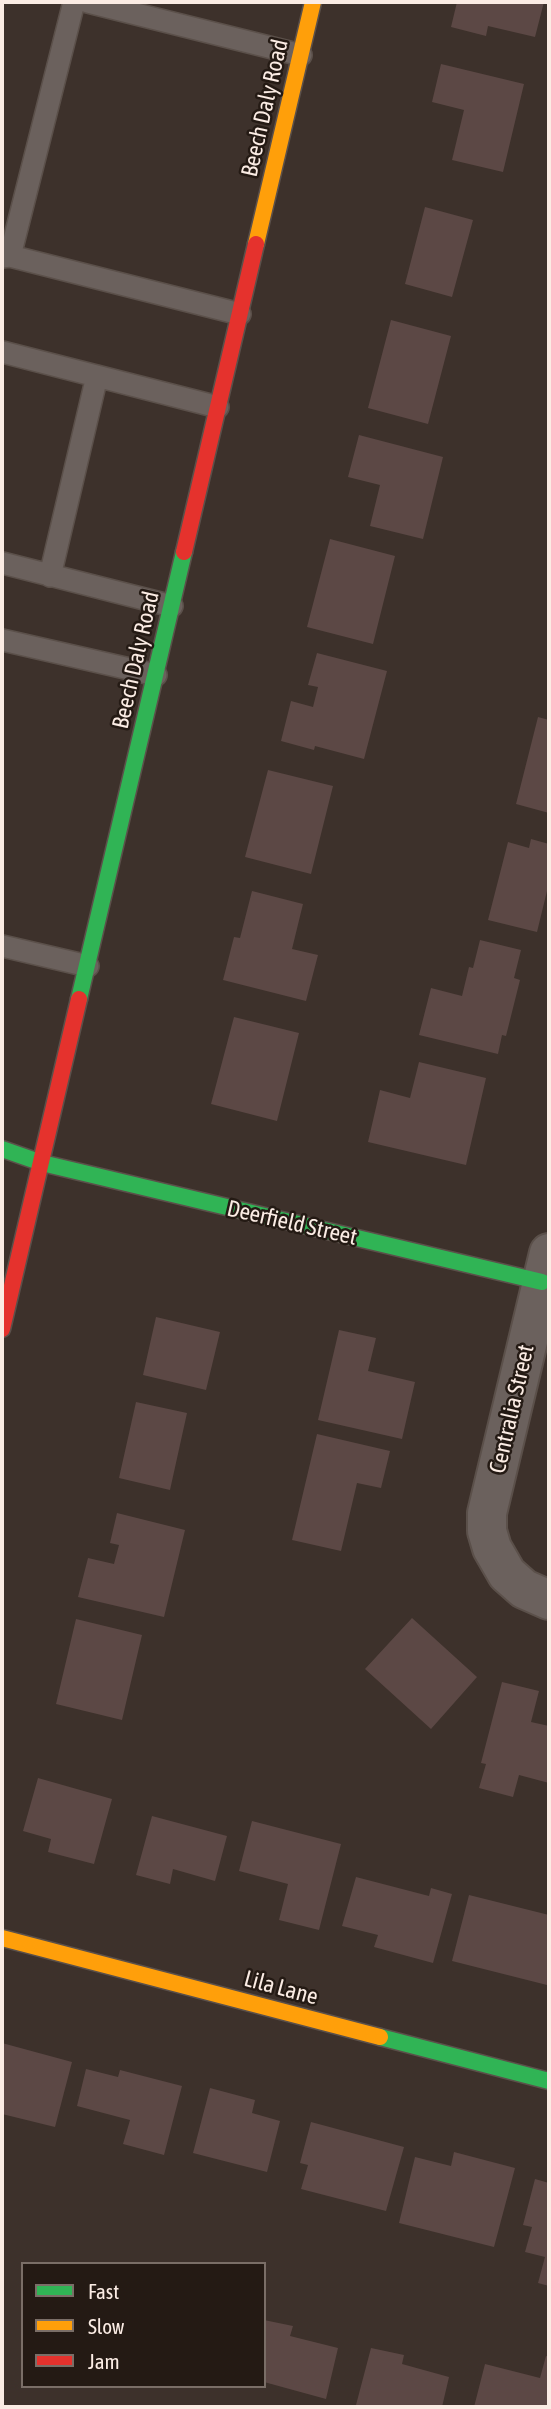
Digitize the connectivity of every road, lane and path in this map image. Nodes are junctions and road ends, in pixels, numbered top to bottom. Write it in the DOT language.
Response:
graph roads {
  1 [pos="74,2"];
  2 [pos="88,2"];
  3 [pos="313,2"];
  4 [pos="301,55"];
  5 [pos="6,257"];
  6 [pos="240,314"];
  7 [pos="2,352"];
  8 [pos="97,376"];
  9 [pos="218,407"];
  10 [pos="2,563"];
  11 [pos="50,576"];
  12 [pos="172,606"];
  13 [pos="2,640"];
  14 [pos="156,676"];
  15 [pos="2,946"];
  16 [pos="88,966"];
  17 [pos="2,1149"];
  18 [pos="42,1163"];
  19 [pos="546,1268"];
  20 [pos="2,1329"];
  21 [pos="549,1600"];
  22 [pos="2,1938"];
  23 [pos="549,2081"];
  1 -- 5 [label="lane"];
  2 -- 4 [label="lane"];
  3 -- 4 [label="main road, Beech Daly Road"];
  4 -- 6 [label="main road, Beech Daly Road"];
  5 -- 6 [label="lane"];
  6 -- 9 [label="main road, Beech Daly Road"];
  7 -- 8 [label="lane"];
  8 -- 9 [label="lane"];
  8 -- 11 [label="lane"];
  9 -- 12 [label="main road, Beech Daly Road"];
  10 -- 11 [label="lane"];
  11 -- 12 [label="lane"];
  12 -- 14 [label="main road, Beech Daly Road"];
  13 -- 14 [label="lane"];
  14 -- 16 [label="main road, Beech Daly Road"];
  15 -- 16 [label="lane"];
  16 -- 18 [label="main road, Beech Daly Road"];
  17 -- 18 [label="main road, Deerfield Street"];
  18 -- 19 [label="main road, Deerfield Street"];
  18 -- 20 [label="main road, Beech Daly Road"];
  19 -- 21 [label="street, Centralia Street"];
  22 -- 23 [label="main road, Lila Lane"];
}
